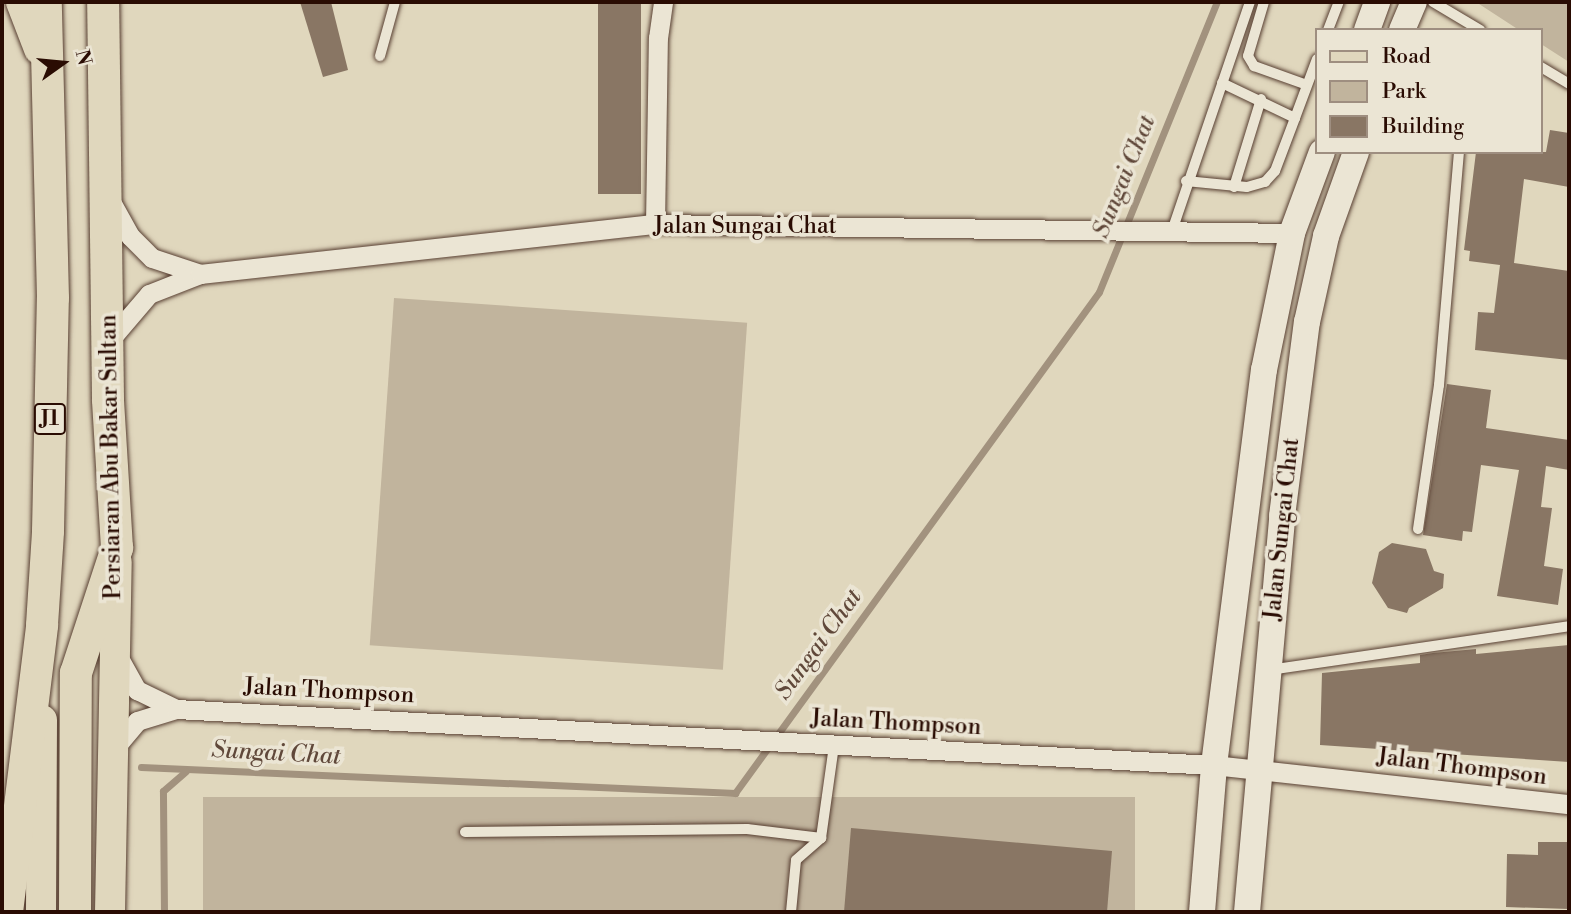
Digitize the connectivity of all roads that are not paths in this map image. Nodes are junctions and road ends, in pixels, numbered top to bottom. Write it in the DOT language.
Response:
graph roads {
  1 [pos="22,2"];
  2 [pos="46,2"];
  3 [pos="103,2"];
  4 [pos="395,2"];
  5 [pos="663,2"];
  6 [pos="1250,2"];
  7 [pos="1264,2"];
  8 [pos="1339,2"];
  9 [pos="1377,2"];
  10 [pos="1413,2"];
  11 [pos="1433,2"];
  12 [pos="1329,28"];
  13 [pos="1368,28"];
  14 [pos="1403,28"];
  15 [pos="1477,28"];
  16 [pos="380,56"];
  17 [pos="1316,62"];
  18 [pos="1543,68"];
  19 [pos="48,69"];
  20 [pos="1222,83"];
  21 [pos="1569,84"];
  22 [pos="1307,85"];
  23 [pos="1261,99"];
  24 [pos="1295,118"];
  25 [pos="1321,154"];
  26 [pos="1355,154"];
  27 [pos="1459,154"];
  28 [pos="1186,181"];
  29 [pos="1234,187"];
  30 [pos="105,191"];
  31 [pos="655,224"];
  32 [pos="1173,228"];
  33 [pos="1292,233"];
  34 [pos="200,274"];
  35 [pos="107,344"];
  36 [pos="1418,529"];
  37 [pos="117,548"];
  38 [pos="42,625"];
  39 [pos="1569,626"];
  40 [pos="114,649"];
  41 [pos="1268,670"];
  42 [pos="176,709"];
  43 [pos="825,744"];
  44 [pos="112,750"];
  45 [pos="1214,765"];
  46 [pos="1258,769"];
  47 [pos="1569,804"];
  48 [pos="466,832"];
  49 [pos="821,838"];
  50 [pos="7,912"];
  51 [pos="41,912"];
  52 [pos="75,912"];
  53 [pos="110,912"];
  54 [pos="791,912"];
  55 [pos="1202,912"];
  56 [pos="1247,912"];
  1 -- 19 [label="highway"];
  2 -- 19 [label="highway, J1"];
  3 -- 30 [label="highway, Persiaran Abu Bakar Sultan"];
  4 -- 16 [label="lane"];
  5 -- 31 [label="street"];
  6 -- 20 [label="lane"];
  7 -- 22 [label="lane"];
  8 -- 12 [label="lane"];
  9 -- 13 [label="main road"];
  10 -- 14 [label="main road"];
  11 -- 15 [label="lane"];
  17 -- 22 [label="lane"];
  18 -- 21 [label="lane"];
  19 -- 38 [label="highway, J1"];
  20 -- 23 [label="lane"];
  20 -- 28 [label="lane"];
  22 -- 24 [label="lane"];
  23 -- 24 [label="lane"];
  23 -- 29 [label="lane"];
  24 -- 29 [label="lane"];
  25 -- 33 [label="main road, Jalan Sungai Chat"];
  26 -- 41 [label="main road, Jalan Sungai Chat"];
  27 -- 36 [label="lane"];
  28 -- 29 [label="lane"];
  28 -- 32 [label="lane"];
  30 -- 34 [label="street, Jalan Sungai Chat"];
  30 -- 35 [label="highway, Persiaran Abu Bakar Sultan"];
  31 -- 32 [label="street, Jalan Sungai Chat"];
  31 -- 34 [label="street, Jalan Sungai Chat"];
  32 -- 33 [label="street, Jalan Sungai Chat"];
  33 -- 45 [label="main road, Jalan Sungai Chat"];
  34 -- 35 [label="street, Jalan Sungai Chat"];
  35 -- 37 [label="highway, Persiaran Abu Bakar Sultan"];
  37 -- 40 [label="main road, Persiaran Abu Bakar Sultan"];
  37 -- 52 [label="highway"];
  38 -- 50 [label="highway"];
  38 -- 51 [label="main road, J1"];
  39 -- 41 [label="lane"];
  40 -- 42 [label="street, Jalan Thompson"];
  40 -- 44 [label="main road, Persiaran Abu Bakar Sultan"];
  41 -- 46 [label="main road, Jalan Sungai Chat"];
  42 -- 43 [label="street, Jalan Thompson"];
  42 -- 44 [label="street, Jalan Thompson"];
  43 -- 45 [label="street, Jalan Thompson"];
  43 -- 49 [label="lane"];
  44 -- 53 [label="main road, Persiaran Abu Bakar Sultan"];
  45 -- 46 [label="street, Jalan Thompson"];
  45 -- 55 [label="main road, Jalan Sungai Chat"];
  46 -- 47 [label="street, Jalan Thompson"];
  46 -- 56 [label="main road, Jalan Sungai Chat"];
  48 -- 49 [label="lane"];
  49 -- 54 [label="lane"];
}
